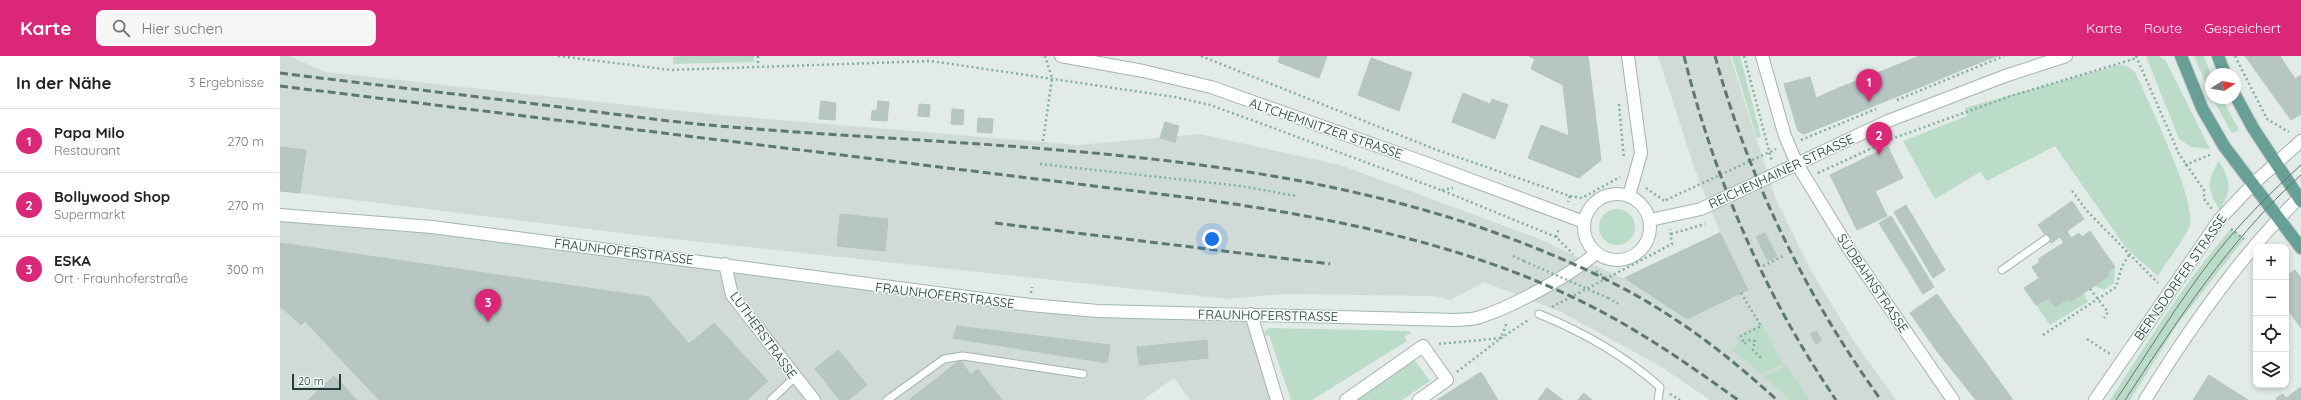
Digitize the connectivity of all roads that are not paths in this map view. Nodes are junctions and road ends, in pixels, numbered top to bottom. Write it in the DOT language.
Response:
graph roads {
  1 [pos="1061,56"];
  2 [pos="1628,56"];
  3 [pos="1762,56"];
  4 [pos="2066,56"];
  5 [pos="2180,56"];
  6 [pos="2218,56"];
  7 [pos="2223,68"];
  8 [pos="2240,104"];
  9 [pos="2301,141"];
  10 [pos="1798,164"];
  11 [pos="2277,164"];
  12 [pos="2253,184"];
  13 [pos="1629,196"];
  14 [pos="2300,198"];
  15 [pos="280,215"];
  16 [pos="2280,218"];
  17 [pos="1650,220"];
  18 [pos="1584,222"];
  19 [pos="2046,239"];
  20 [pos="2301,248"];
  21 [pos="1596,253"];
  22 [pos="725,264"];
  23 [pos="2002,270"];
  24 [pos="1251,314"];
  25 [pos="1539,314"];
  26 [pos="1083,374"];
  27 [pos="795,377"];
  28 [pos="771,400"];
  29 [pos="814,400"];
  30 [pos="887,400"];
  31 [pos="1277,400"];
  32 [pos="1346,400"];
  33 [pos="1419,400"];
  34 [pos="1658,400"];
  35 [pos="1952,400"];
  36 [pos="2095,400"];
  37 [pos="2145,400"];
  1 -- 18 [label="street, ALTCHEMNITZER STRASSE"];
  2 -- 13 [label="street"];
  3 -- 10 [label="street, SÜDBAHNSTRASSE"];
  4 -- 10 [label="street, REICHENHAINER STRASSE"];
  5 -- 12 [label="main road"];
  6 -- 7 [label="main road"];
  8 -- 11 [label="main road"];
  9 -- 11 [label="street, BERNSDORFER STRASSE"];
  10 -- 17 [label="street, REICHENHAINER STRASSE"];
  10 -- 35 [label="street, SÜDBAHNSTRASSE"];
  11 -- 12 [label="street, BERNSDORFER STRASSE"];
  11 -- 14 [label="main road"];
  12 -- 16 [label="main road"];
  12 -- 36 [label="street, BERNSDORFER STRASSE"];
  13 -- 17 [label="street"];
  13 -- 18 [label="street"];
  14 -- 16 [label="street"];
  15 -- 22 [label="street, FRAUNHOFERSTRASSE"];
  16 -- 20 [label="main road"];
  16 -- 37 [label="street"];
  17 -- 21 [label="street"];
  18 -- 21 [label="street"];
  19 -- 23 [label="lane"];
  21 -- 24 [label="street, FRAUNHOFERSTRASSE"];
  22 -- 24 [label="street, FRAUNHOFERSTRASSE"];
  22 -- 27 [label="street, LUTHERSTRASSE"];
  24 -- 31 [label="street"];
  25 -- 34 [label="lane"];
  26 -- 30 [label="lane"];
  27 -- 28 [label="lane"];
  27 -- 29 [label="street, LUTHERSTRASSE"];
  32 -- 33 [label="street"];
}
